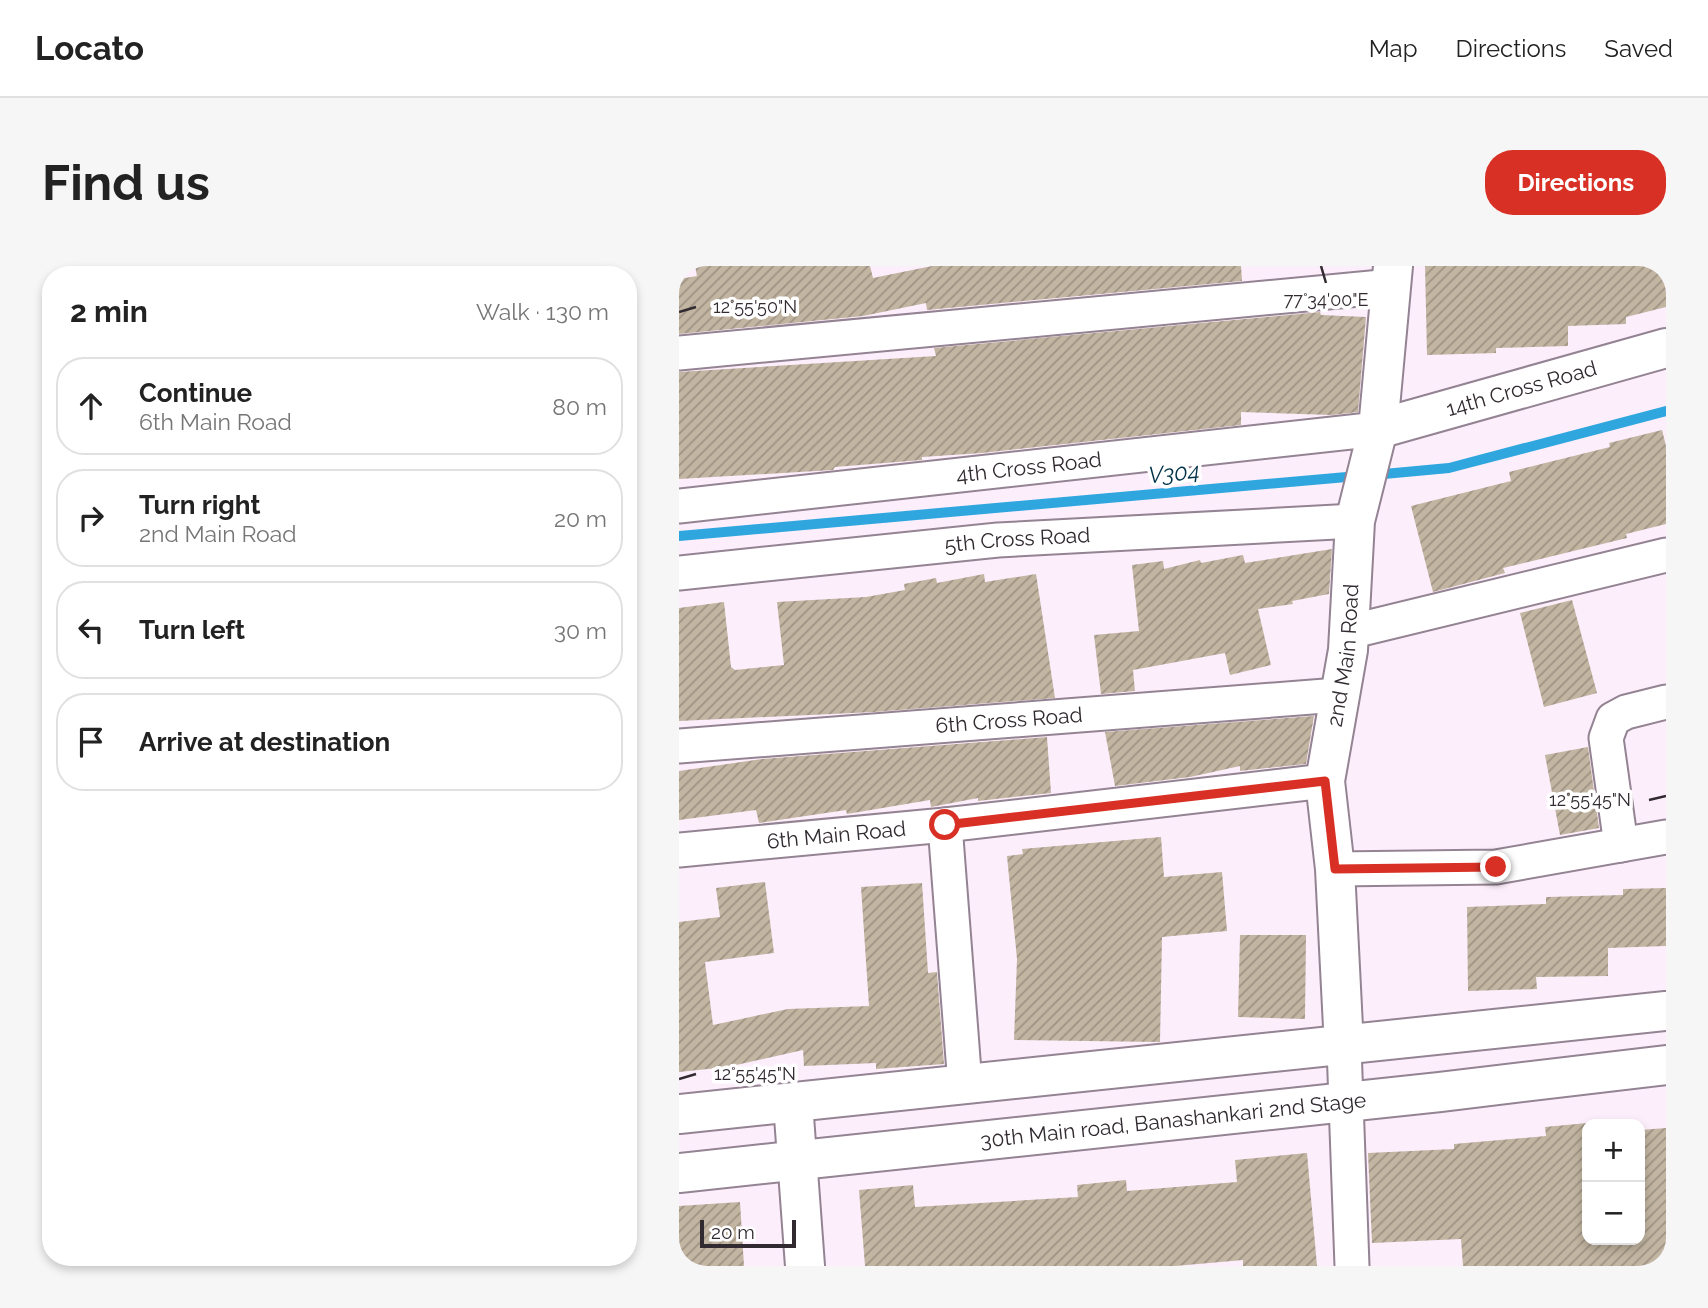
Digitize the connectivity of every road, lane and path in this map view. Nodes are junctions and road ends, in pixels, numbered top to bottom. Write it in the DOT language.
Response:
graph roads {
  1 [pos="1393,276"];
  2 [pos="1666,348"];
  3 [pos="679,353"];
  4 [pos="1366,475"];
  5 [pos="679,506"];
  6 [pos="1666,555"];
  7 [pos="679,573"];
  8 [pos="1349,632"];
  9 [pos="1338,695"];
  10 [pos="1666,702"];
  11 [pos="679,746"];
  12 [pos="1325,781"];
  13 [pos="945,825"];
  14 [pos="1666,837"];
  15 [pos="1621,845"];
  16 [pos="679,850"];
  17 [pos="1335,869"];
  18 [pos="1666,1011"];
  19 [pos="1344,1047"];
  20 [pos="1666,1065"];
  21 [pos="965,1085"];
  22 [pos="1347,1101"];
  23 [pos="793,1103"];
  24 [pos="679,1114"];
  25 [pos="797,1162"];
  26 [pos="679,1173"];
  27 [pos="805,1266"];
  28 [pos="1352,1266"];
  1 -- 3 [label="street"];
  1 -- 4 [label="main road, 2nd Main Road"];
  2 -- 4 [label="main road, 14th Cross Road"];
  4 -- 5 [label="street, 4th Cross Road"];
  4 -- 7 [label="street, 5th Cross Road"];
  4 -- 8 [label="main road, 2nd Main Road"];
  6 -- 8 [label="street"];
  8 -- 9 [label="main road, 2nd Main Road"];
  9 -- 11 [label="street, 6th Cross Road"];
  9 -- 12 [label="main road, 2nd Main Road"];
  10 -- 15 [label="street"];
  12 -- 13 [label="street, 6th Main Road"];
  12 -- 17 [label="main road, 2nd Main Road"];
  13 -- 16 [label="street, 6th Main Road"];
  13 -- 21 [label="street"];
  14 -- 15 [label="street"];
  15 -- 17 [label="street"];
  17 -- 19 [label="main road, 2nd Main Road"];
  18 -- 19 [label="main road"];
  19 -- 21 [label="main road"];
  19 -- 22 [label="street"];
  20 -- 22 [label="main road, 30th Main road, Banashankari 2nd Stage"];
  21 -- 23 [label="main road"];
  22 -- 25 [label="main road, 30th Main road, Banashankari 2nd Stage"];
  22 -- 28 [label="street"];
  23 -- 24 [label="main road"];
  23 -- 25 [label="main road"];
  25 -- 26 [label="main road, 30th Main road, Banashankari 2nd Stage"];
  25 -- 27 [label="main road"];
}
